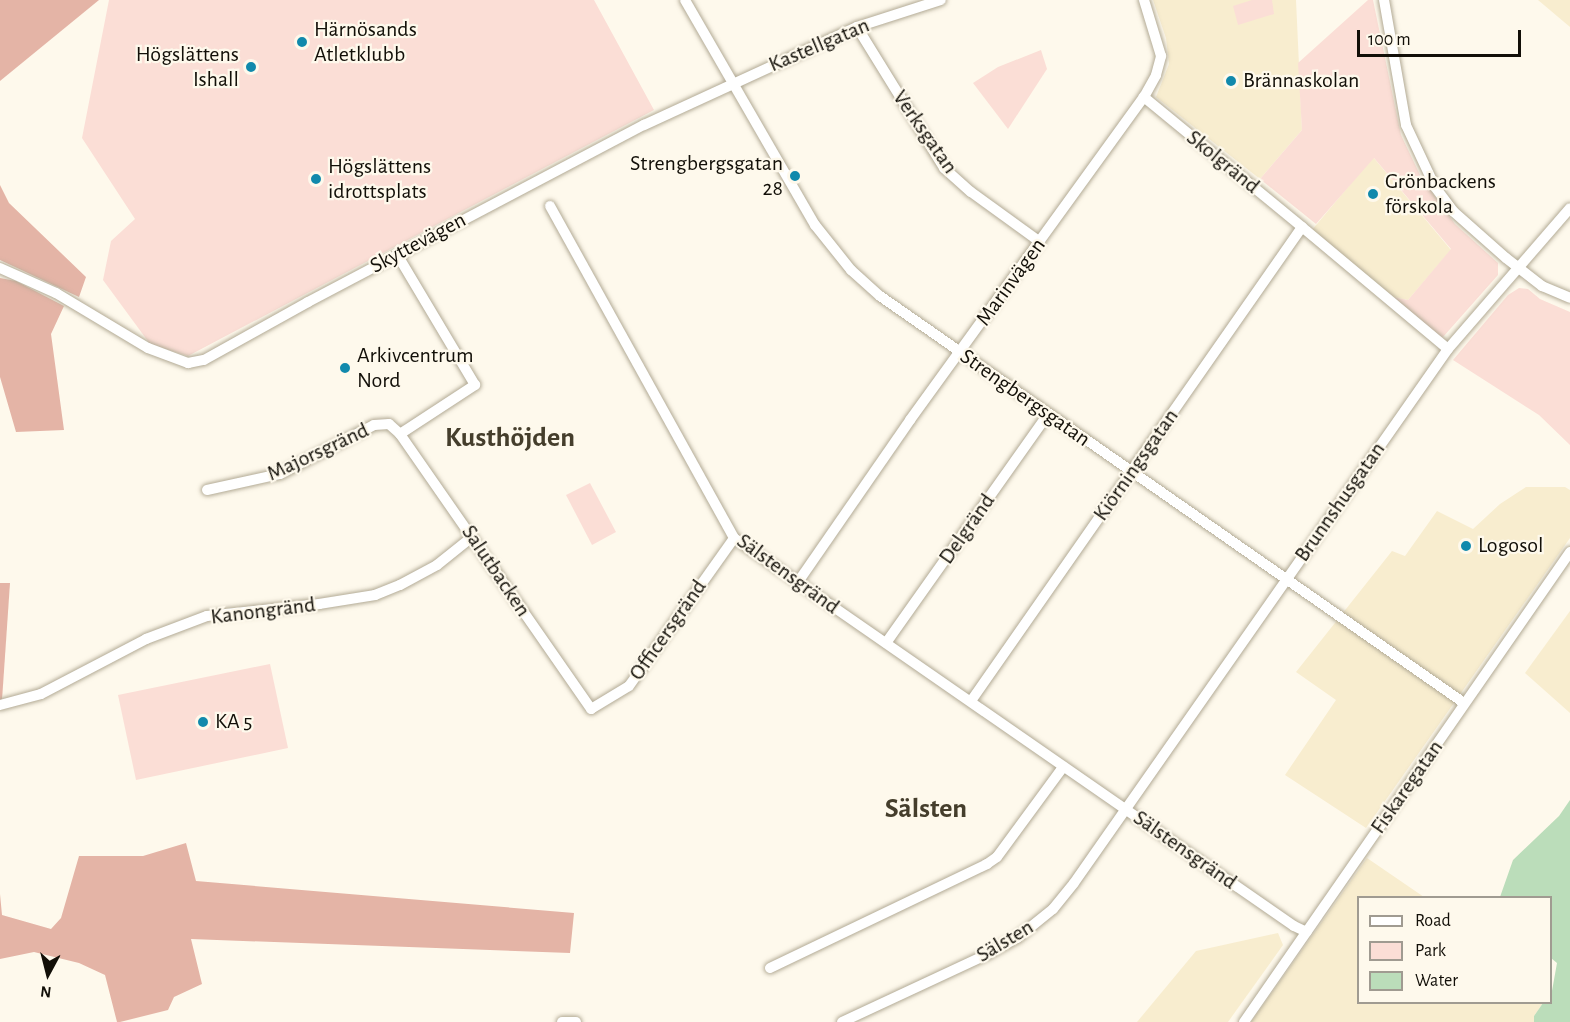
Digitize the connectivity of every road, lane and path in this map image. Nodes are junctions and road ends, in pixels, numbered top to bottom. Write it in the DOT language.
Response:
graph roads {
  1 [pos="685,0"];
  2 [pos="941,0"];
  3 [pos="1144,0"];
  4 [pos="1384,0"];
  5 [pos="857,27"];
  6 [pos="733,82"];
  7 [pos="1144,97"];
  8 [pos="550,206"];
  9 [pos="1570,208"];
  10 [pos="1302,228"];
  11 [pos="1040,242"];
  12 [pos="397,254"];
  13 [pos="1519,266"];
  14 [pos="0,268"];
  15 [pos="1570,298"];
  16 [pos="1448,349"];
  17 [pos="960,352"];
  18 [pos="1048,414"];
  19 [pos="400,434"];
  20 [pos="1131,472"];
  21 [pos="207,490"];
  22 [pos="472,537"];
  23 [pos="734,538"];
  24 [pos="1570,552"];
  25 [pos="1286,578"];
  26 [pos="798,582"];
  27 [pos="886,644"];
  28 [pos="971,700"];
  29 [pos="1464,703"];
  30 [pos="0,705"];
  31 [pos="591,709"];
  32 [pos="1063,767"];
  33 [pos="1125,808"];
  34 [pos="1307,932"];
  35 [pos="770,968"];
  36 [pos="562,1022"];
  37 [pos="576,1022"];
  38 [pos="842,1022"];
  39 [pos="1244,1022"];
  1 -- 6 [label="street, Strengbergsgatan"];
  2 -- 5 [label="street, Kastellgatan"];
  3 -- 7 [label="street, Marinvägen"];
  4 -- 13 [label="street"];
  5 -- 6 [label="street, Kastellgatan"];
  5 -- 11 [label="street, Verksgatan"];
  6 -- 12 [label="street, Skyttevägen"];
  6 -- 17 [label="street, Strengbergsgatan"];
  7 -- 10 [label="street, Skolgränd"];
  7 -- 11 [label="street, Marinvägen"];
  8 -- 23 [label="street, Sälstensgränd"];
  9 -- 13 [label="street, Brunnshusgatan"];
  10 -- 16 [label="street, Skolgränd"];
  10 -- 20 [label="street, Kiörningsgatan"];
  11 -- 17 [label="street, Marinvägen"];
  12 -- 14 [label="street, Skyttevägen"];
  12 -- 19 [label="street, Majorsgränd"];
  13 -- 15 [label="street"];
  13 -- 16 [label="street, Brunnshusgatan"];
  16 -- 25 [label="street, Brunnshusgatan"];
  17 -- 18 [label="street, Strengbergsgatan"];
  17 -- 26 [label="street, Marinvägen"];
  18 -- 20 [label="street, Strengbergsgatan"];
  18 -- 27 [label="street, Delgränd"];
  19 -- 21 [label="street, Majorsgränd"];
  19 -- 22 [label="street, Salutbacken"];
  20 -- 25 [label="street, Strengbergsgatan"];
  20 -- 28 [label="street, Kiörningsgatan"];
  22 -- 30 [label="street, Kanongränd"];
  22 -- 31 [label="street, Salutbacken"];
  23 -- 26 [label="street, Sälstensgränd"];
  23 -- 31 [label="street, Officersgränd"];
  24 -- 29 [label="street, Fiskaregatan"];
  25 -- 29 [label="street, Strengbergsgatan"];
  25 -- 33 [label="street, Brunnshusgatan"];
  26 -- 27 [label="street, Sälstensgränd"];
  27 -- 28 [label="street, Sälstensgränd"];
  28 -- 32 [label="street, Sälstensgränd"];
  29 -- 34 [label="street, Fiskaregatan"];
  32 -- 33 [label="street, Sälstensgränd"];
  32 -- 35 [label="street"];
  33 -- 34 [label="street, Sälstensgränd"];
  33 -- 38 [label="street, Sälsten"];
  34 -- 39 [label="street, Fiskaregatan"];
  36 -- 37 [label="street"];
}
